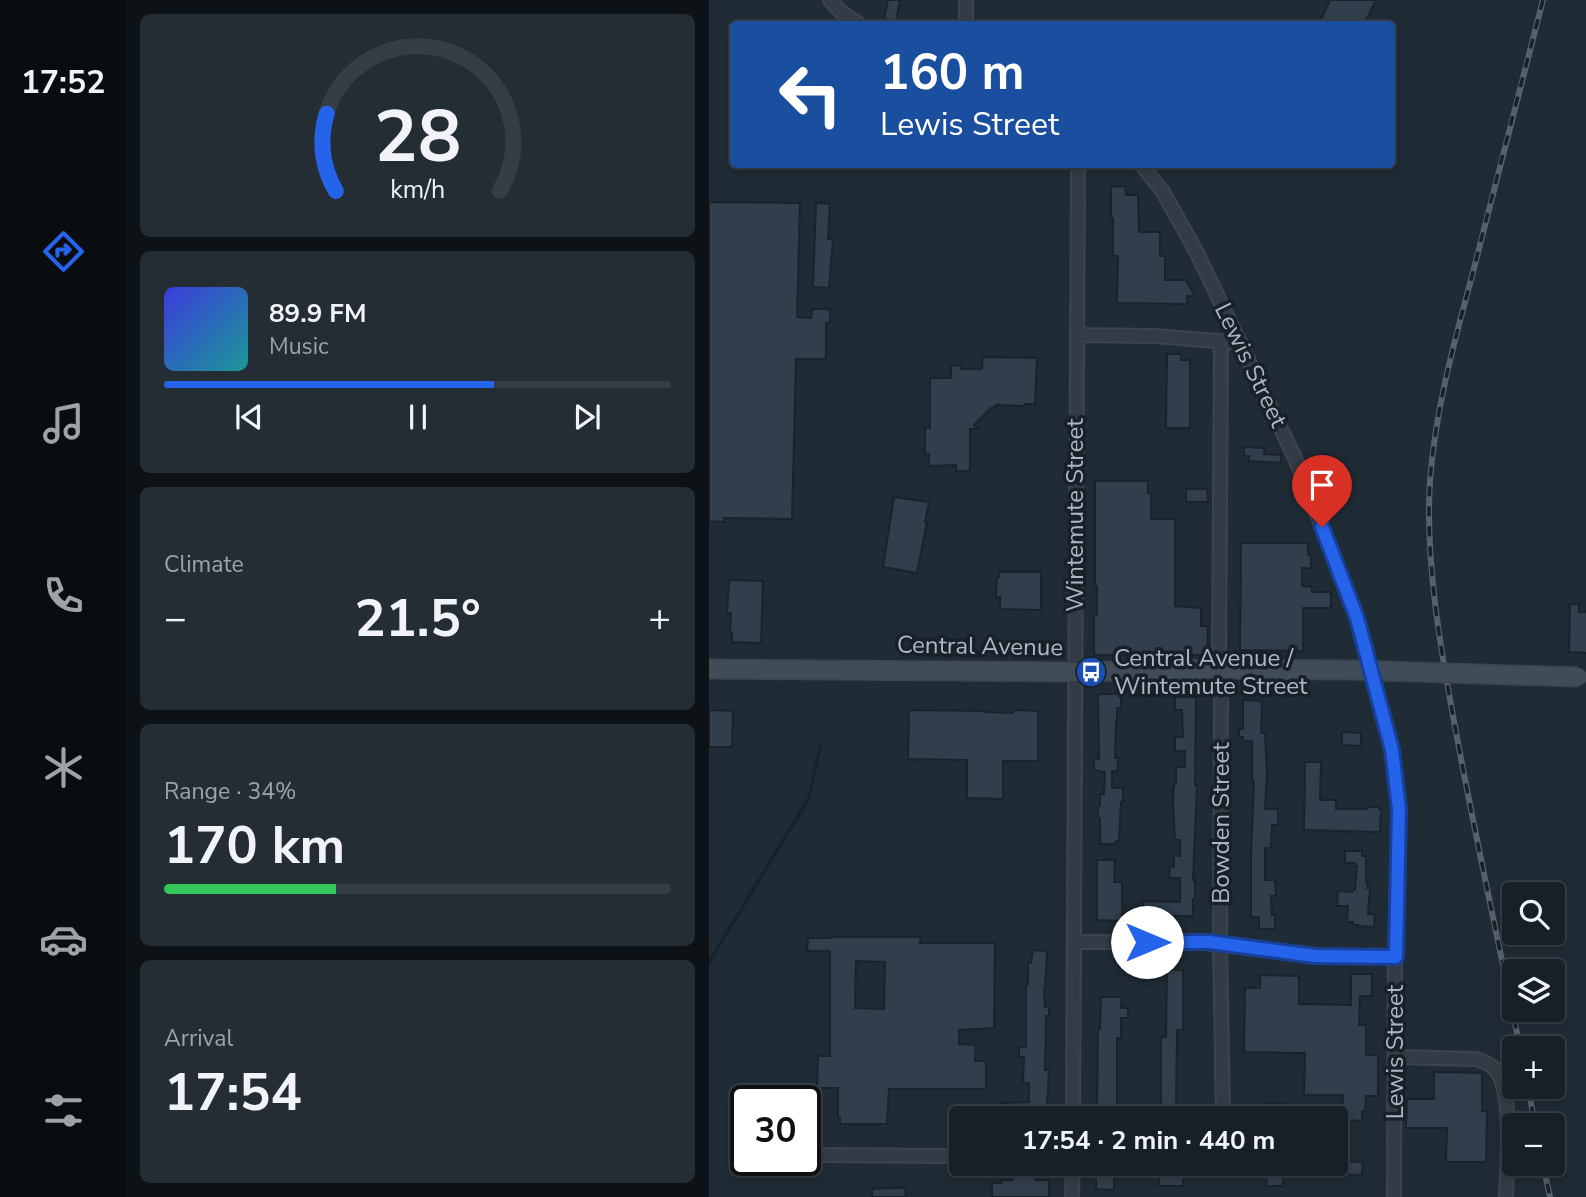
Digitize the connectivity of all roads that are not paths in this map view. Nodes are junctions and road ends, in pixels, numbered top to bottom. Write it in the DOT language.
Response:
graph roads {
  1 [pos="830,0"];
  2 [pos="966,0"];
  3 [pos="854,21"];
  4 [pos="966,21"];
  5 [pos="1078,168"];
  6 [pos="1144,168"];
  7 [pos="1077,335"];
  8 [pos="1221,342"];
  9 [pos="1241,343"];
  10 [pos="709,669"];
  11 [pos="1219,669"];
  12 [pos="1074,672"];
  13 [pos="1582,678"];
  14 [pos="1221,695"];
  15 [pos="1074,942"];
  16 [pos="1220,943"];
  17 [pos="1396,957"];
  18 [pos="1395,1057"];
  19 [pos="1073,1106"];
  20 [pos="1223,1106"];
  21 [pos="821,1155"];
  22 [pos="949,1156"];
  23 [pos="1073,1176"];
  24 [pos="1072,1197"];
  25 [pos="1394,1197"];
  26 [pos="1506,1197"];
  1 -- 3 [label="street"];
  2 -- 4 [label="street"];
  5 -- 7 [label="street, Wintemute Street"];
  6 -- 9 [label="street, Lewis Street"];
  7 -- 8 [label="street"];
  7 -- 12 [label="street, Wintemute Street"];
  8 -- 9 [label="street"];
  8 -- 11 [label="street"];
  9 -- 17 [label="street, Lewis Street"];
  10 -- 12 [label="main road, Central Avenue"];
  11 -- 12 [label="main road, Central Avenue"];
  11 -- 13 [label="main road, Central Avenue, bridge"];
  12 -- 15 [label="street, Wintemute Street"];
  14 -- 16 [label="street, Bowden Street"];
  15 -- 16 [label="street"];
  15 -- 19 [label="street, Wintemute Street"];
  16 -- 17 [label="street"];
  16 -- 20 [label="street, Bowden Street"];
  17 -- 18 [label="street, Lewis Street"];
  18 -- 25 [label="street, Lewis Street"];
  18 -- 26 [label="street"];
  21 -- 22 [label="street"];
  23 -- 24 [label="street"];
}
